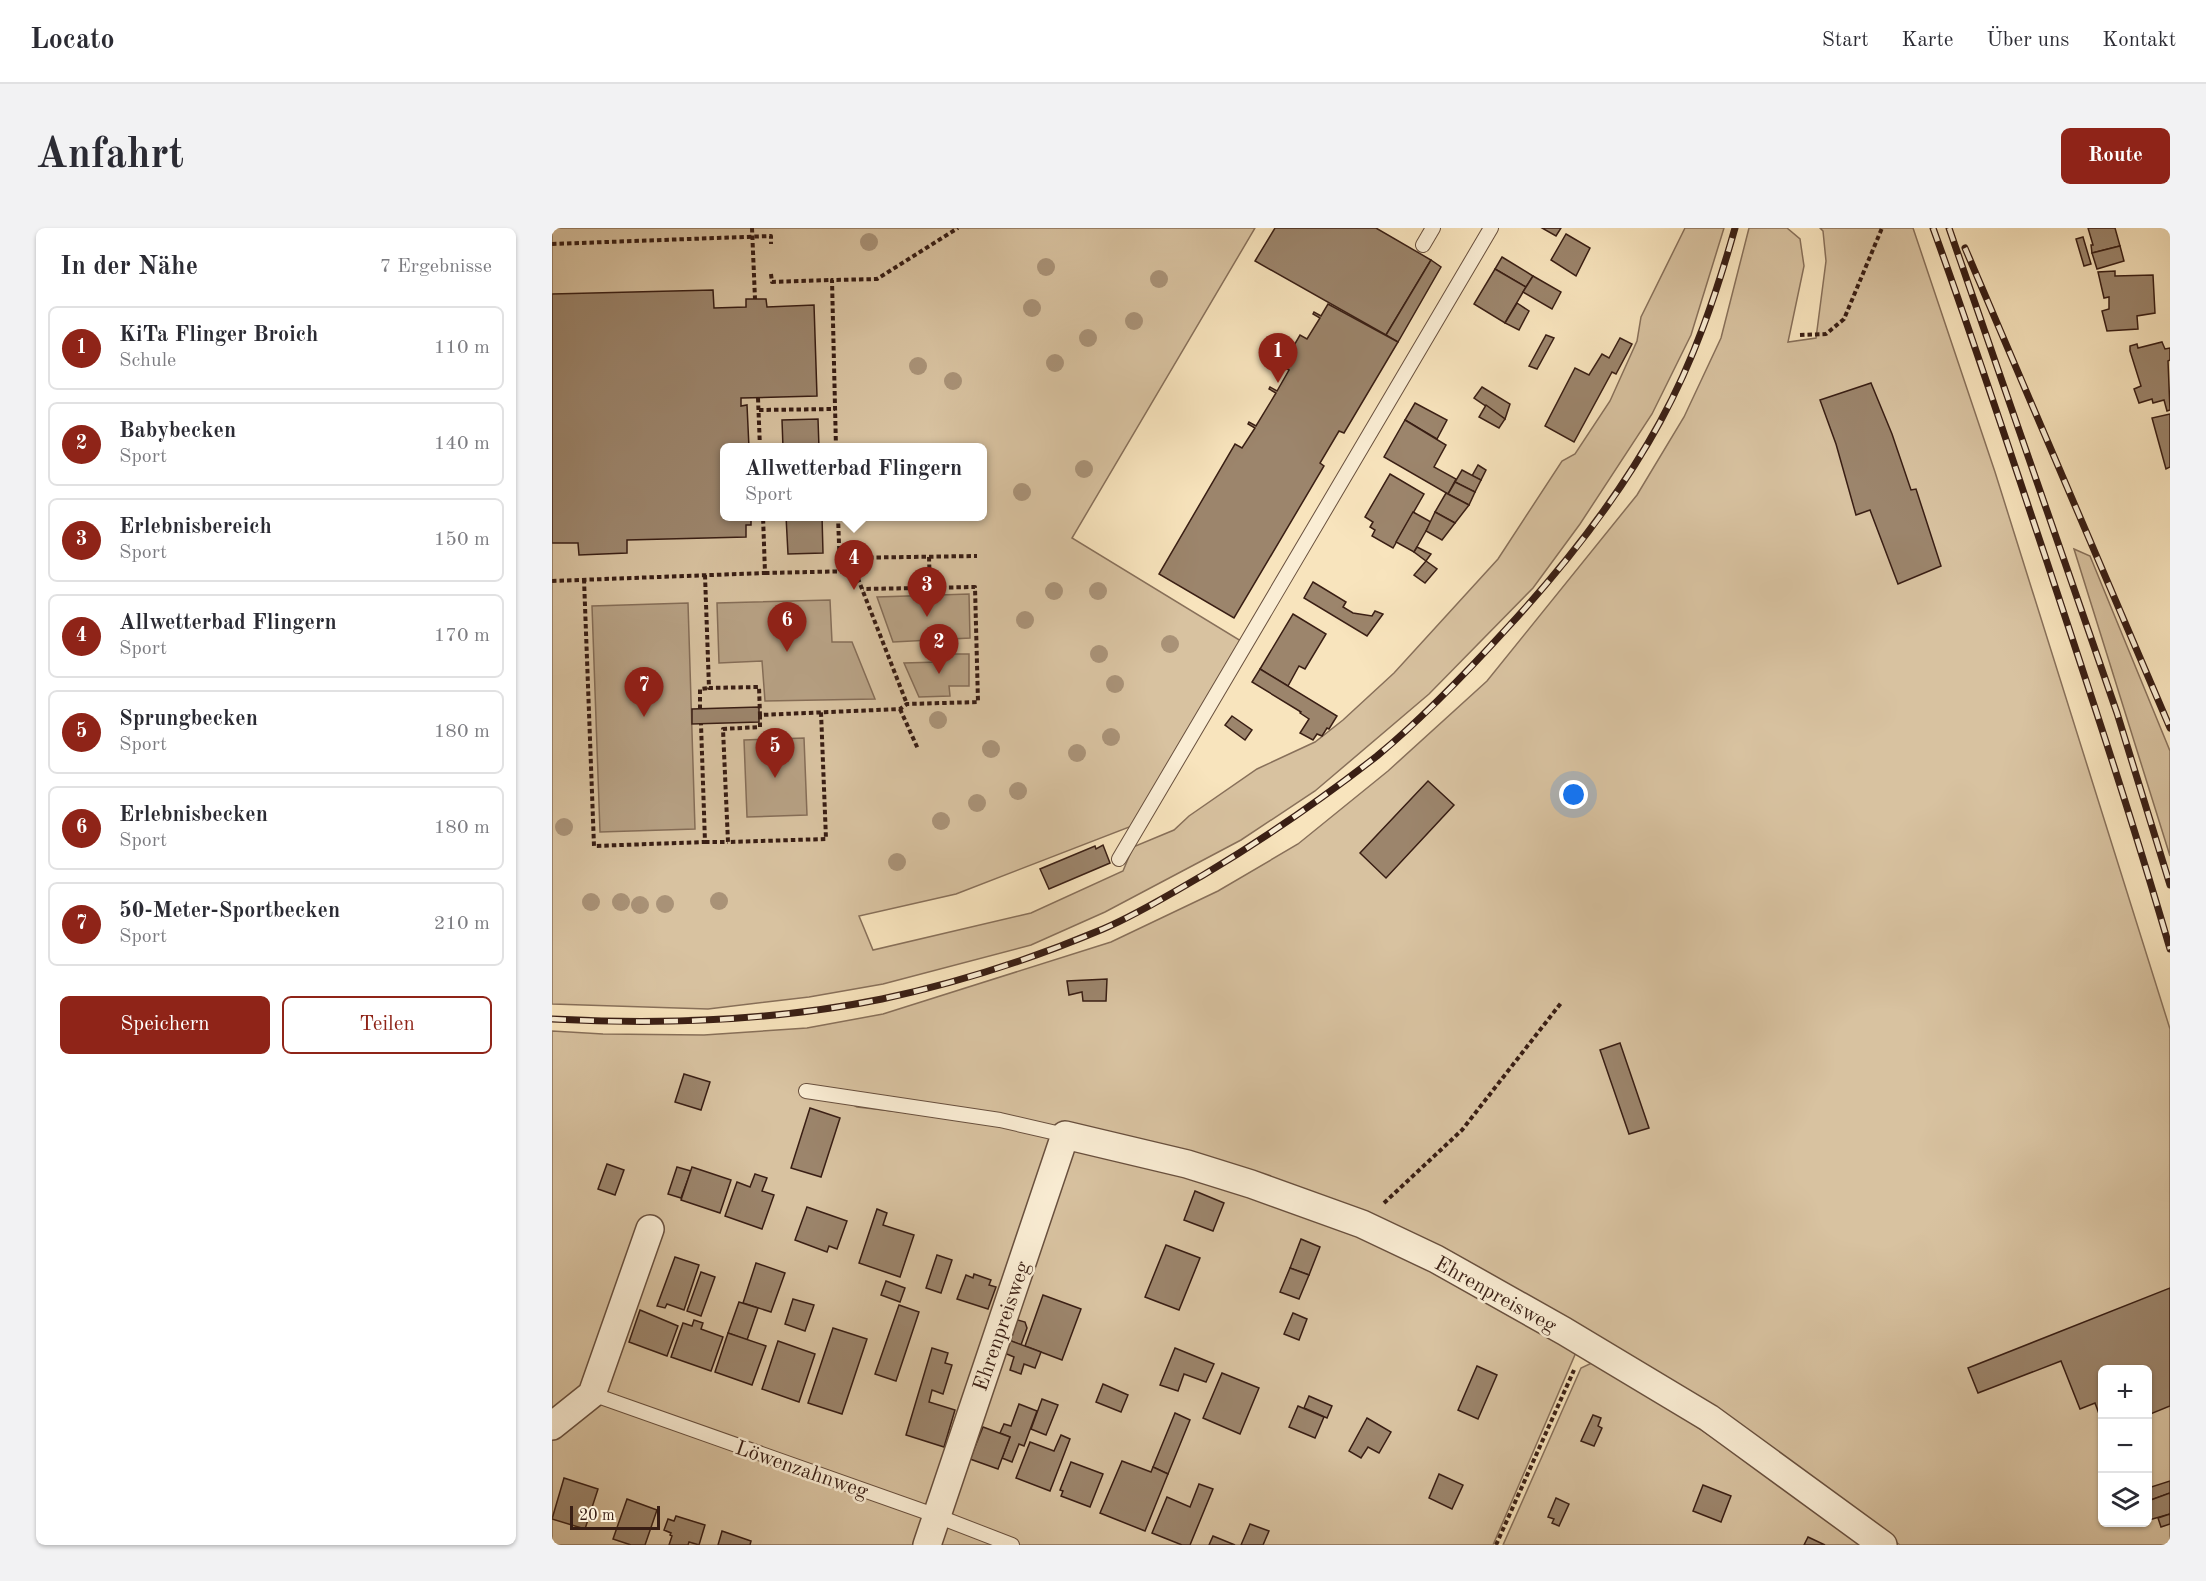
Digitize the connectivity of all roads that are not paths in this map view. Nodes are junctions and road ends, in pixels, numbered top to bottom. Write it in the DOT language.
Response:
graph roads {
  1 [pos="1434,228"];
  2 [pos="1491,228"];
  3 [pos="1423,245"];
  4 [pos="1119,859"];
  5 [pos="806,1091"];
  6 [pos="1065,1136"];
  7 [pos="650,1229"];
  8 [pos="592,1394"];
  9 [pos="552,1426"];
  10 [pos="937,1516"];
  11 [pos="927,1545"];
  12 [pos="1012,1545"];
  13 [pos="1883,1545"];
  1 -- 3 [label="lane"];
  2 -- 4 [label="lane"];
  5 -- 6 [label="lane, Ehrenpreisweg"];
  6 -- 10 [label="street, Ehrenpreisweg"];
  6 -- 13 [label="street, Ehrenpreisweg"];
  7 -- 8 [label="street"];
  8 -- 9 [label="street"];
  8 -- 10 [label="lane, Löwenzahnweg"];
  10 -- 11 [label="street, Ehrenpreisweg"];
  10 -- 12 [label="lane, Löwenzahnweg"];
}
